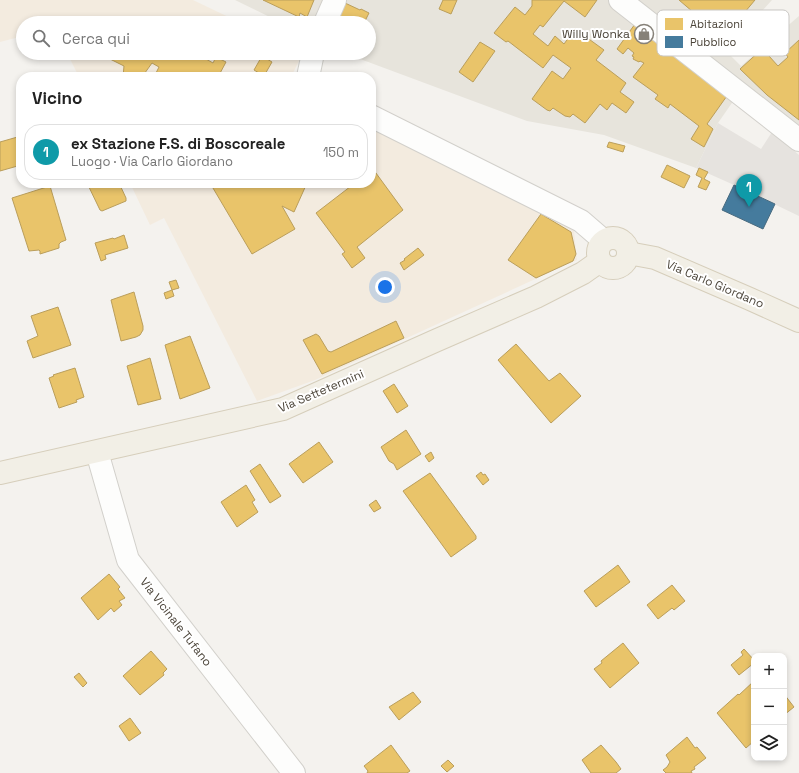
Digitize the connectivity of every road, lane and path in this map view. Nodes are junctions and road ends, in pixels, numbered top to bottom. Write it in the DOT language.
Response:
graph roads {
  1 [pos="335,0"];
  2 [pos="620,0"];
  3 [pos="328,16"];
  4 [pos="657,29"];
  5 [pos="692,56"];
  6 [pos="312,60"];
  7 [pos="309,72"];
  8 [pos="376,118"];
  9 [pos="799,140"];
  10 [pos="602,251"];
  11 [pos="799,321"];
  12 [pos="97,452"];
  13 [pos="0,473"];
  14 [pos="294,773"];
  1 -- 3 [label="street"];
  2 -- 4 [label="street"];
  5 -- 9 [label="street"];
  6 -- 7 [label="street"];
  8 -- 10 [label="street"];
  10 -- 11 [label="main road, Via Carlo Giordano"];
  10 -- 12 [label="main road, Via Settetermini"];
  12 -- 13 [label="main road, Via Settetermini"];
  12 -- 14 [label="street, Via Vicinale Tufano"];
}
